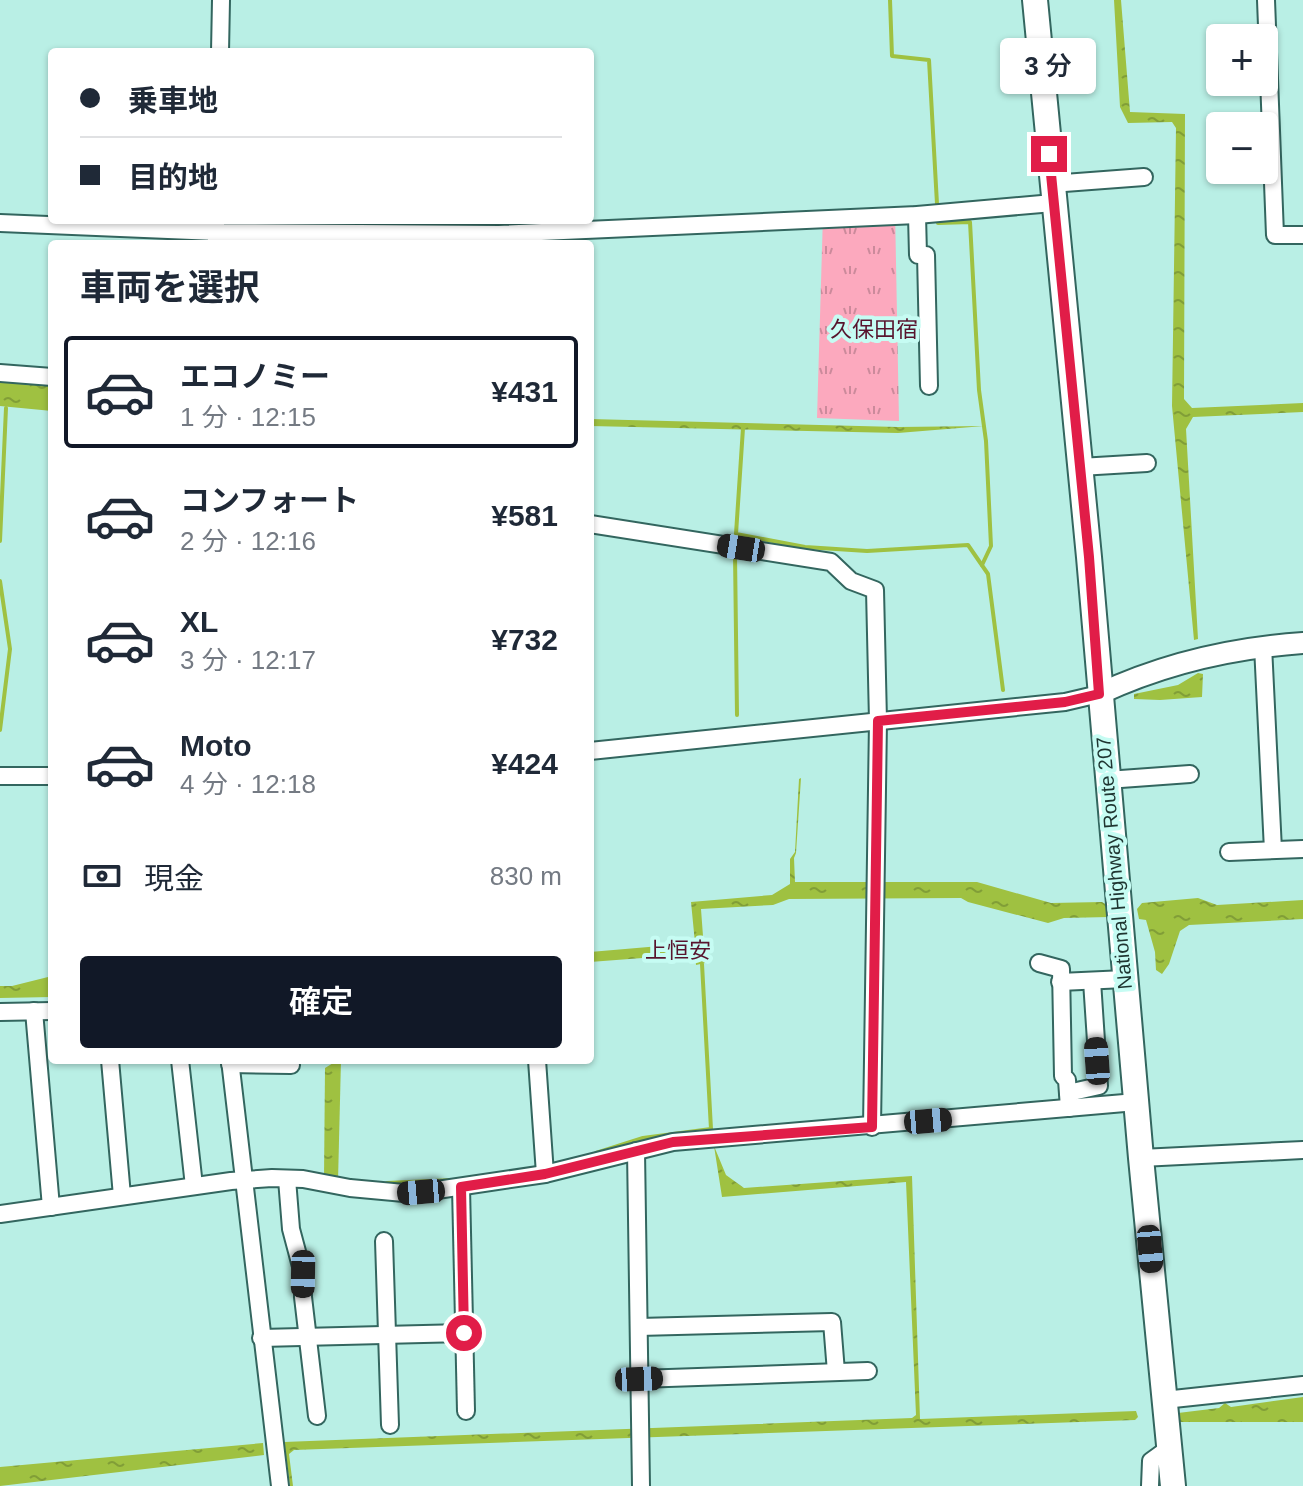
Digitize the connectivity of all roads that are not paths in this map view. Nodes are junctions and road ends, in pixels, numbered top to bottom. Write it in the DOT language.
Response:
graph roads {
  1 [pos="221,0"];
  2 [pos="1035,0"];
  3 [pos="1266,0"];
  4 [pos="220,48"];
  5 [pos="1144,177"];
  6 [pos="1052,194"];
  7 [pos="917,215"];
  8 [pos="0,223"];
  9 [pos="216,232"];
  10 [pos="1303,235"];
  11 [pos="499,239"];
  12 [pos="0,373"];
  13 [pos="48,377"];
  14 [pos="929,386"];
  15 [pos="1147,463"];
  16 [pos="1080,467"];
  17 [pos="594,525"];
  18 [pos="1303,643"];
  19 [pos="1263,646"];
  20 [pos="1099,694"];
  21 [pos="878,721"];
  22 [pos="594,751"];
  23 [pos="1190,774"];
  24 [pos="0,776"];
  25 [pos="48,776"];
  26 [pos="1107,780"];
  27 [pos="1303,849"];
  28 [pos="1273,850"];
  29 [pos="1229,852"];
  30 [pos="1039,963"];
  31 [pos="1125,979"];
  32 [pos="1092,981"];
  33 [pos="1060,982"];
  34 [pos="34,1011"];
  35 [pos="48,1011"];
  36 [pos="0,1012"];
  37 [pos="110,1064"];
  38 [pos="180,1064"];
  39 [pos="230,1064"];
  40 [pos="271,1064"];
  41 [pos="537,1064"];
  42 [pos="291,1065"];
  43 [pos="1068,1100"];
  44 [pos="1136,1102"];
  45 [pos="872,1127"];
  46 [pos="1303,1150"];
  47 [pos="636,1151"];
  48 [pos="1141,1158"];
  49 [pos="545,1174"];
  50 [pos="287,1179"];
  51 [pos="243,1181"];
  52 [pos="194,1186"];
  53 [pos="461,1187"];
  54 [pos="122,1196"];
  55 [pos="51,1207"];
  56 [pos="0,1214"];
  57 [pos="384,1241"];
  58 [pos="639,1327"];
  59 [pos="464,1333"];
  60 [pos="387,1334"];
  61 [pos="308,1336"];
  62 [pos="261,1338"];
  63 [pos="868,1371"];
  64 [pos="836,1372"];
  65 [pos="639,1379"];
  66 [pos="1303,1385"];
  67 [pos="1164,1400"];
  68 [pos="466,1411"];
  69 [pos="317,1416"];
  70 [pos="390,1425"];
  71 [pos="1169,1448"];
  72 [pos="280,1486"];
  73 [pos="641,1486"];
  74 [pos="1150,1486"];
  75 [pos="1173,1486"];
  1 -- 4 [label="street"];
  2 -- 6 [label="highway, National Highway Route 207"];
  3 -- 10 [label="street"];
  5 -- 6 [label="street"];
  6 -- 7 [label="street"];
  6 -- 16 [label="highway, National Highway Route 207"];
  7 -- 11 [label="street"];
  7 -- 14 [label="street"];
  8 -- 9 [label="street"];
  9 -- 11 [label="street"];
  12 -- 13 [label="street"];
  15 -- 16 [label="street"];
  16 -- 20 [label="highway, National Highway Route 207"];
  17 -- 21 [label="street"];
  18 -- 19 [label="main road"];
  19 -- 20 [label="main road"];
  19 -- 28 [label="street"];
  20 -- 21 [label="street"];
  20 -- 26 [label="highway, National Highway Route 207"];
  21 -- 22 [label="street"];
  21 -- 45 [label="street"];
  23 -- 26 [label="street"];
  24 -- 25 [label="street"];
  26 -- 31 [label="highway, National Highway Route 207"];
  27 -- 28 [label="street"];
  28 -- 29 [label="street"];
  30 -- 33 [label="street"];
  31 -- 32 [label="street"];
  31 -- 44 [label="highway, National Highway Route 207"];
  32 -- 33 [label="street"];
  32 -- 43 [label="street"];
  33 -- 43 [label="street"];
  34 -- 35 [label="street"];
  34 -- 36 [label="street"];
  34 -- 55 [label="street"];
  37 -- 54 [label="street"];
  38 -- 52 [label="street"];
  39 -- 51 [label="street"];
  40 -- 42 [label="street"];
  41 -- 49 [label="street"];
  43 -- 44 [label="street"];
  43 -- 45 [label="street"];
  44 -- 48 [label="highway, National Highway Route 207"];
  45 -- 47 [label="street"];
  46 -- 48 [label="street"];
  47 -- 49 [label="street"];
  47 -- 58 [label="street"];
  48 -- 67 [label="highway, National Highway Route 207"];
  49 -- 53 [label="street"];
  50 -- 51 [label="street"];
  50 -- 53 [label="street"];
  50 -- 61 [label="street"];
  51 -- 52 [label="street"];
  51 -- 62 [label="street"];
  52 -- 54 [label="street"];
  53 -- 59 [label="street"];
  54 -- 55 [label="street"];
  55 -- 56 [label="street"];
  57 -- 60 [label="street"];
  58 -- 64 [label="street"];
  58 -- 65 [label="street"];
  59 -- 60 [label="street"];
  59 -- 68 [label="street"];
  60 -- 61 [label="street"];
  60 -- 70 [label="street"];
  61 -- 62 [label="street"];
  61 -- 69 [label="street"];
  62 -- 72 [label="street"];
  63 -- 64 [label="street"];
  64 -- 65 [label="street"];
  65 -- 73 [label="street"];
  66 -- 67 [label="street"];
  67 -- 71 [label="highway, National Highway Route 207"];
  71 -- 74 [label="street"];
  71 -- 75 [label="highway, National Highway Route 207"];
}
